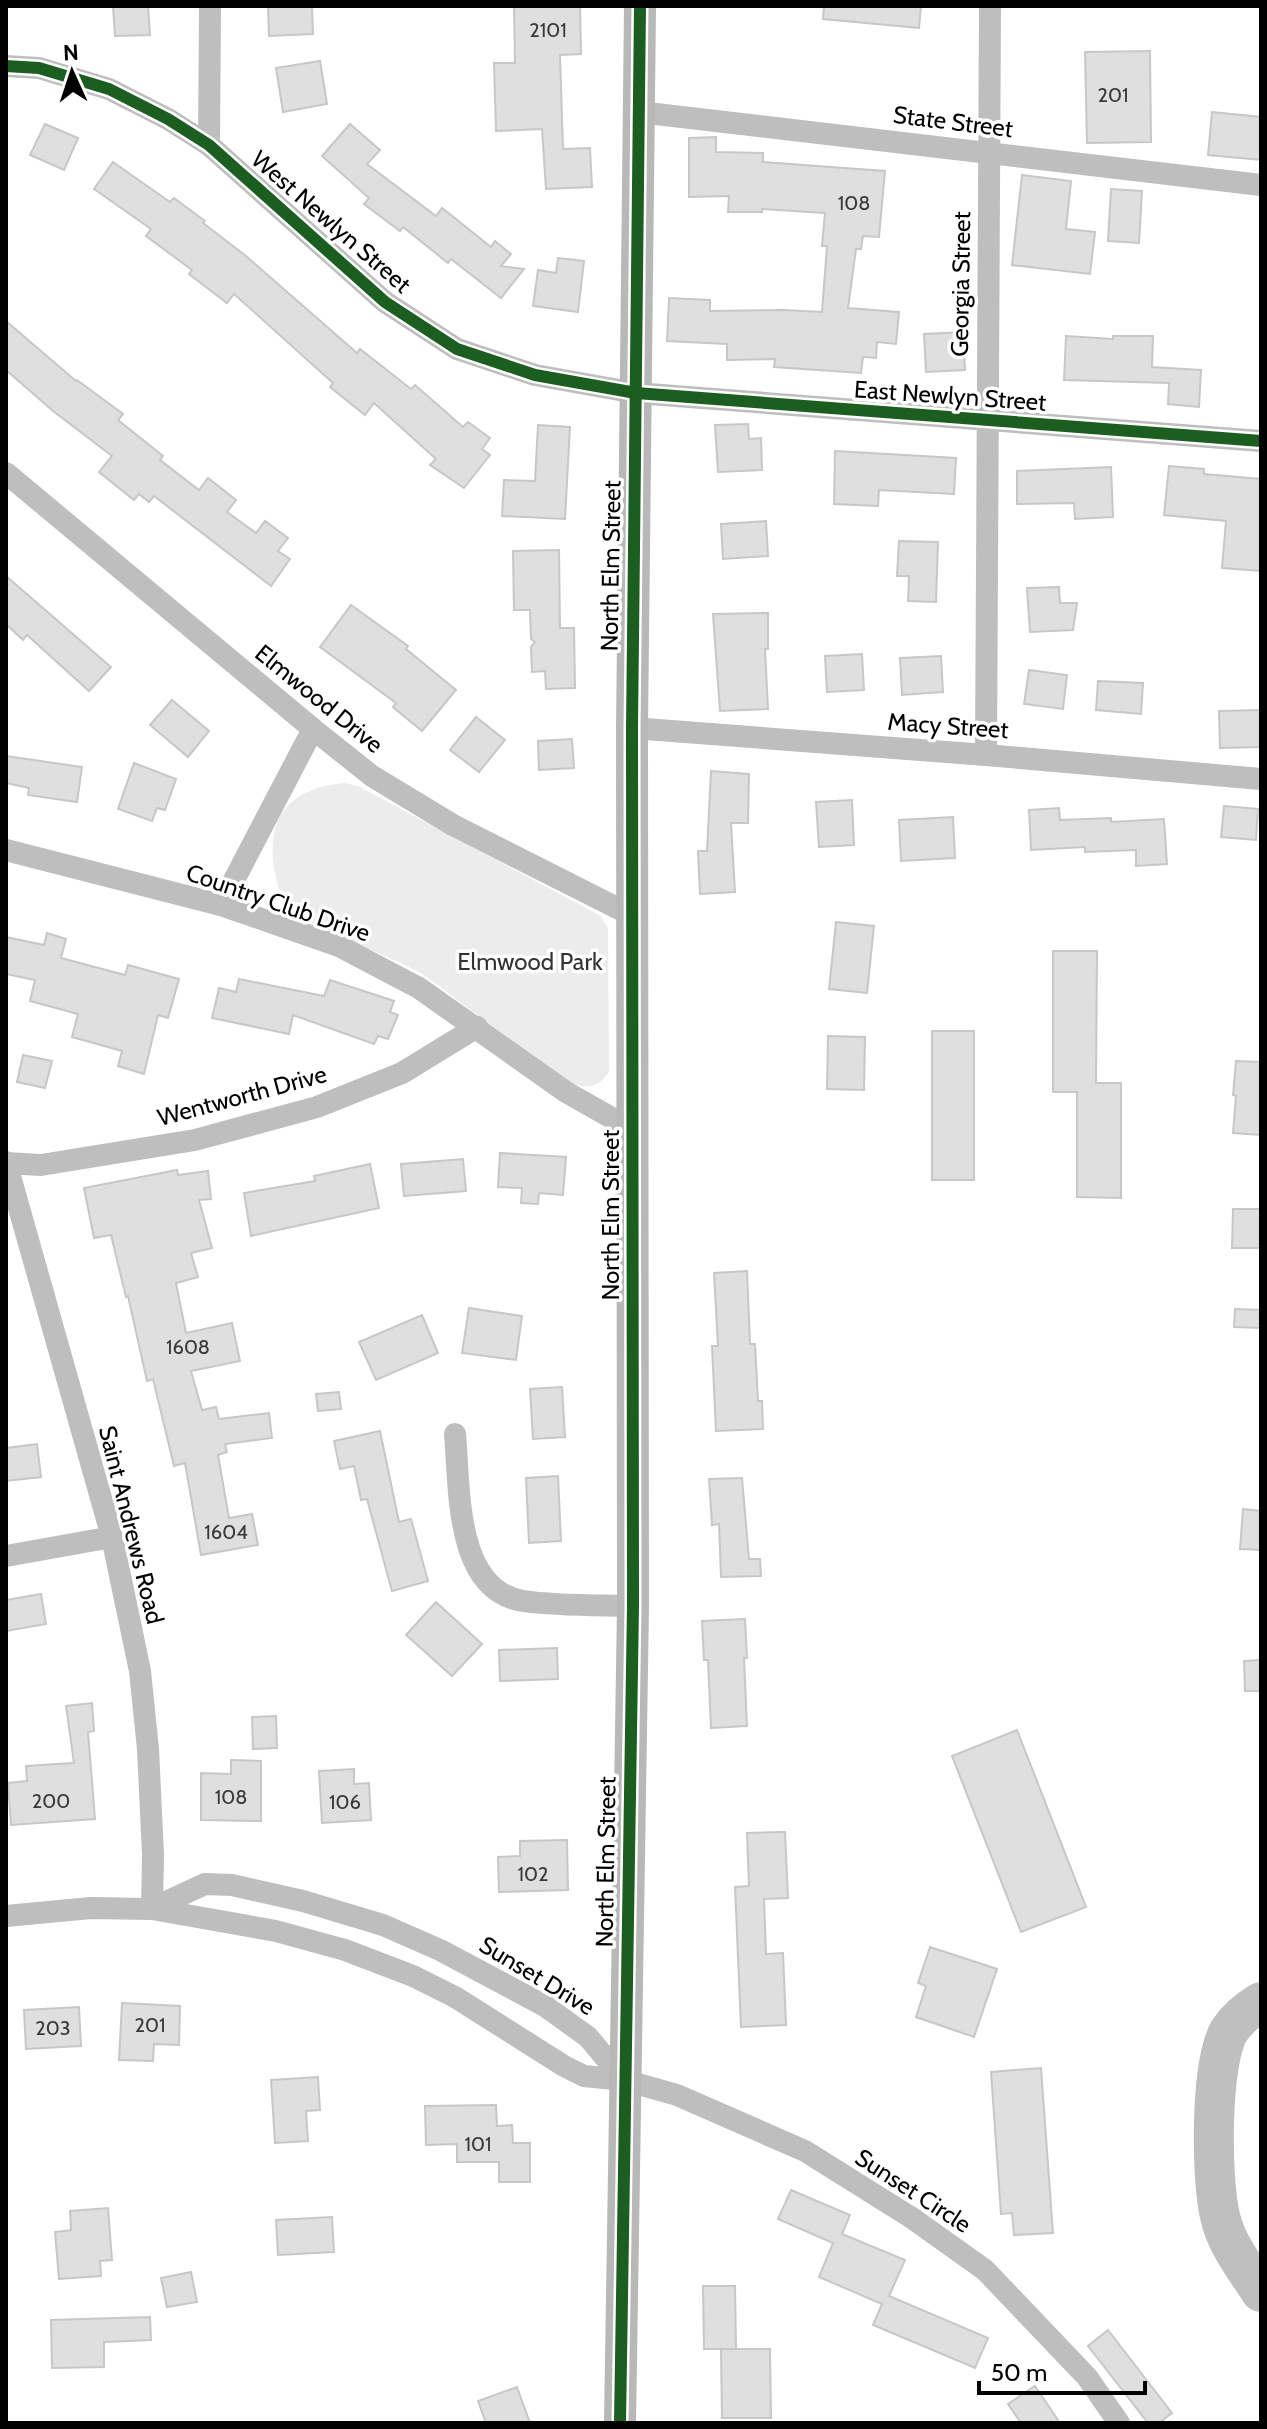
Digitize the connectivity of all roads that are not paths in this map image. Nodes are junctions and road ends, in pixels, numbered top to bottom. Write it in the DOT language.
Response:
graph roads {
  1 [pos="210,6"];
  2 [pos="640,6"];
  3 [pos="990,6"];
  4 [pos="6,66"];
  5 [pos="639,112"];
  6 [pos="209,145"];
  7 [pos="989,152"];
  8 [pos="1261,185"];
  9 [pos="636,393"];
  10 [pos="986,421"];
  11 [pos="1261,441"];
  12 [pos="6,473"];
  13 [pos="632,728"];
  14 [pos="313,729"];
  15 [pos="986,755"];
  16 [pos="1261,779"];
  17 [pos="6,850"];
  18 [pos="221,905"];
  19 [pos="633,916"];
  20 [pos="477,1027"];
  21 [pos="633,1130"];
  22 [pos="6,1162"];
  23 [pos="455,1434"];
  24 [pos="112,1537"];
  25 [pos="6,1556"];
  26 [pos="633,1606"];
  27 [pos="152,1909"];
  28 [pos="6,1916"];
  29 [pos="624,2080"];
  30 [pos="620,2423"];
  31 [pos="1119,2423"];
  1 -- 6 [label="street"];
  2 -- 5 [label="main road, North Elm Street"];
  3 -- 7 [label="street, Georgia Street"];
  4 -- 6 [label="street, West Newlyn Street"];
  5 -- 7 [label="street, State Street"];
  5 -- 9 [label="main road, North Elm Street"];
  6 -- 9 [label="street, West Newlyn Street"];
  7 -- 8 [label="street, State Street"];
  7 -- 10 [label="street, Georgia Street"];
  9 -- 10 [label="street, East Newlyn Street"];
  9 -- 13 [label="main road, North Elm Street"];
  10 -- 11 [label="street, East Newlyn Street"];
  10 -- 15 [label="street, Georgia Street"];
  12 -- 14 [label="street, Elmwood Drive"];
  13 -- 15 [label="street, Macy Street"];
  13 -- 19 [label="main road, North Elm Street"];
  14 -- 18 [label="street"];
  14 -- 19 [label="street, Elmwood Drive"];
  15 -- 16 [label="street, Macy Street"];
  17 -- 18 [label="street, Country Club Drive"];
  18 -- 20 [label="street, Country Club Drive"];
  19 -- 21 [label="main road, North Elm Street"];
  20 -- 21 [label="street, Country Club Drive"];
  20 -- 22 [label="street, Wentworth Drive"];
  21 -- 26 [label="main road, North Elm Street"];
  22 -- 24 [label="street, Saint Andrews Road"];
  23 -- 26 [label="street"];
  24 -- 25 [label="street"];
  24 -- 27 [label="street, Saint Andrews Road"];
  26 -- 29 [label="main road, North Elm Street"];
  27 -- 28 [label="street, Sunset Drive"];
  27 -- 29 [label="street, Sunset Drive"];
  27 -- 29 [label="street, Sunset Drive"];
  29 -- 30 [label="main road, North Elm Street"];
  29 -- 31 [label="street, Sunset Circle"];
}
